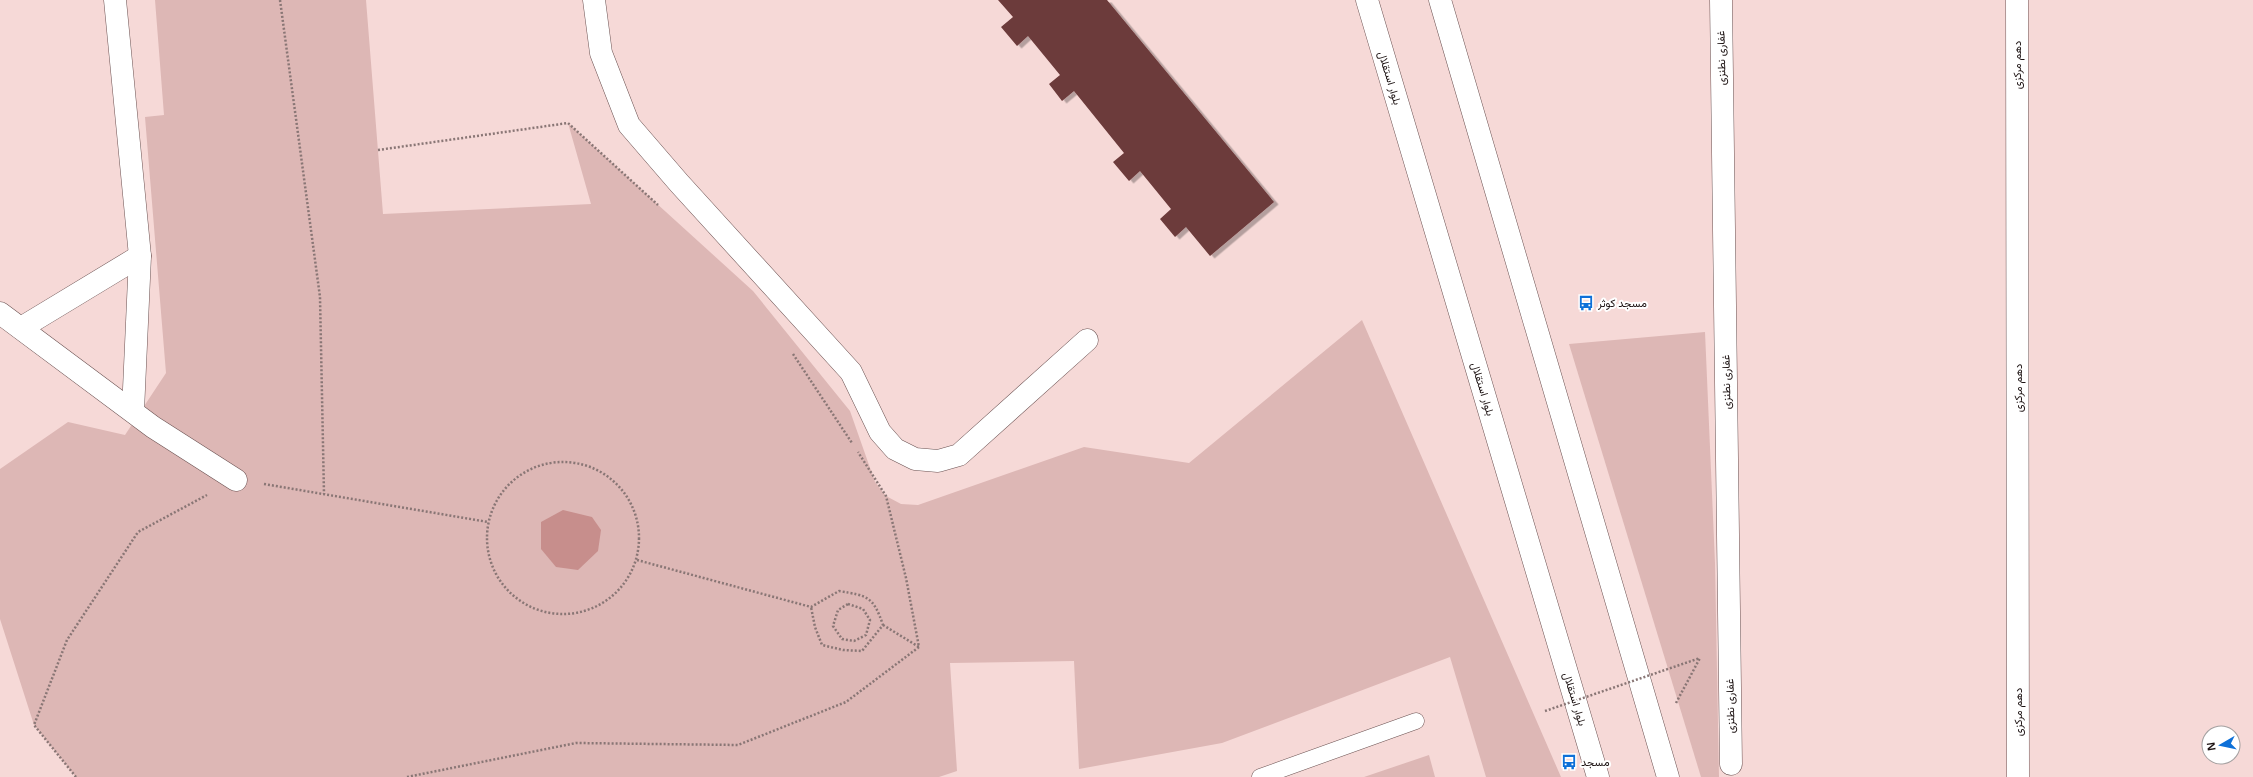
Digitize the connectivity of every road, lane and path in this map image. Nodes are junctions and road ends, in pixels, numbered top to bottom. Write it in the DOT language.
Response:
graph roads {
  1 [pos="115,0"];
  2 [pos="280,0"];
  3 [pos="594,0"];
  4 [pos="1367,0"];
  5 [pos="1440,0"];
  6 [pos="1721,0"];
  7 [pos="2017,0"];
  8 [pos="378,150"];
  9 [pos="660,207"];
  10 [pos="140,256"];
  11 [pos="0,312"];
  12 [pos="21,328"];
  13 [pos="1087,340"];
  14 [pos="792,350"];
  15 [pos="133,412"];
  16 [pos="236,480"];
  17 [pos="324,494"];
  18 [pos="488,522"];
  19 [pos="637,560"];
  20 [pos="848,604"];
  21 [pos="812,607"];
  22 [pos="883,625"];
  23 [pos="920,647"];
  24 [pos="1545,711"];
  25 [pos="1416,721"];
  26 [pos="1657,739"];
  27 [pos="1731,764"];
  28 [pos="76,777"];
  29 [pos="407,777"];
  30 [pos="1260,777"];
  31 [pos="1598,777"];
  32 [pos="1668,777"];
  33 [pos="2018,777"];
  1 -- 10 [label="street"];
  2 -- 17 [label="path"];
  3 -- 13 [label="street"];
  4 -- 31 [label="street, بلوار استقلال"];
  5 -- 26 [label="street"];
  6 -- 27 [label="street, غفاری نطنزی"];
  7 -- 33 [label="street, دهم مرکزی"];
  8 -- 9 [label="path"];
  10 -- 12 [label="street"];
  10 -- 15 [label="street"];
  11 -- 12 [label="street"];
  12 -- 15 [label="street"];
  14 -- 23 [label="path"];
  15 -- 16 [label="street"];
  16 -- 17 [label="path"];
  16 -- 28 [label="path"];
  17 -- 18 [label="path"];
  18 -- 19 [label="path"];
  18 -- 19 [label="path"];
  19 -- 21 [label="path"];
  20 -- 20 [label="path"];
  21 -- 22 [label="path"];
  21 -- 22 [label="path"];
  22 -- 23 [label="path"];
  23 -- 29 [label="path"];
  24 -- 26 [label="path, bridge"];
  25 -- 30 [label="lane"];
  26 -- 32 [label="street"];
}
